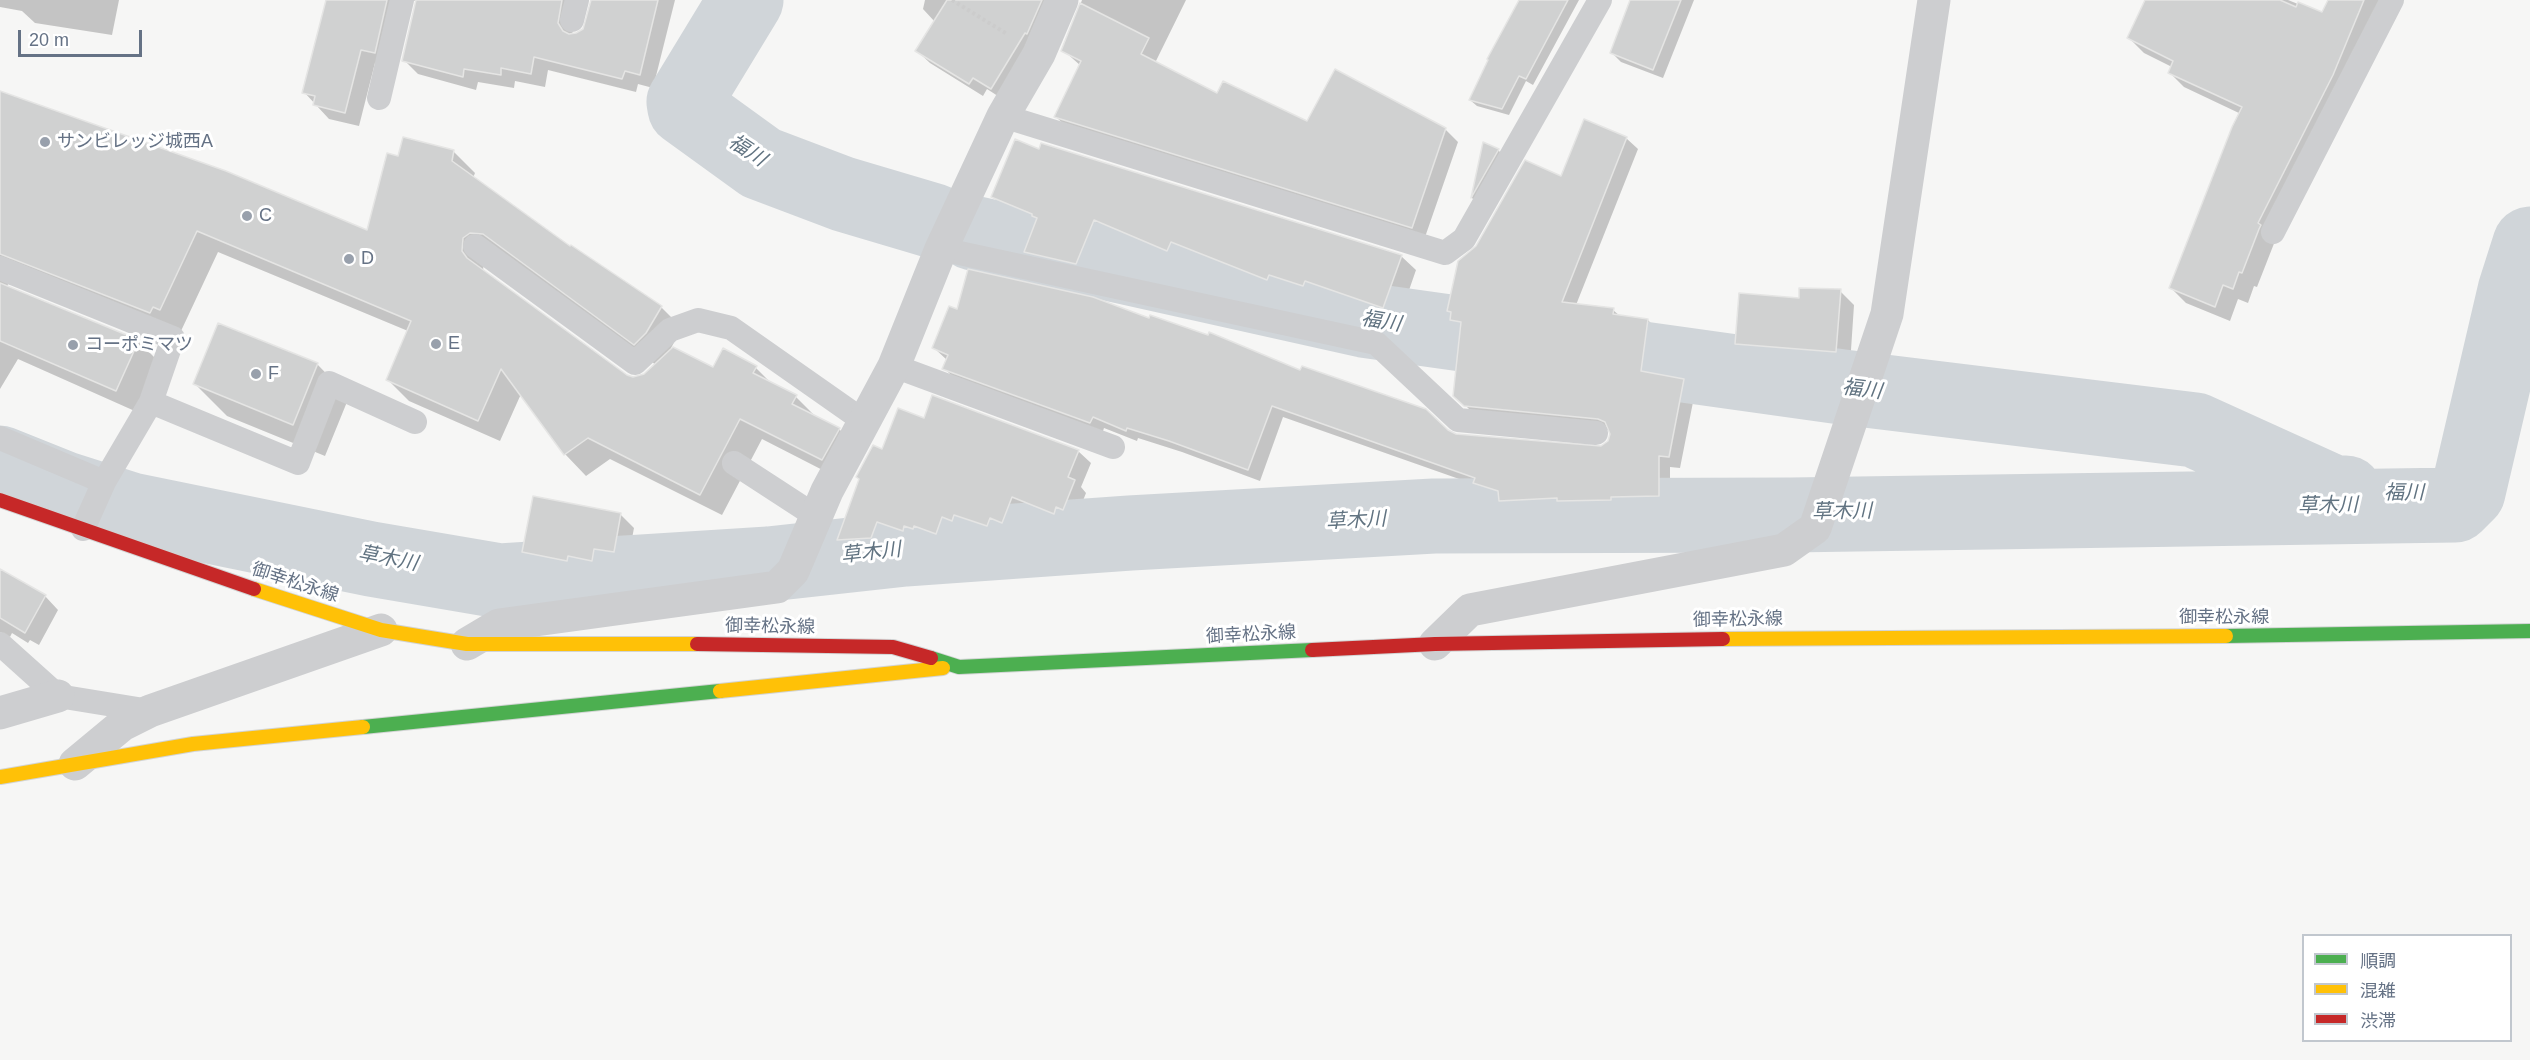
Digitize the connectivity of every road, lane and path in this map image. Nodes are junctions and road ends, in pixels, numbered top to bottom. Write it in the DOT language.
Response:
graph roads {
  1 [pos="402,0"];
  2 [pos="952,0"];
  3 [pos="1062,0"];
  4 [pos="1600,0"];
  5 [pos="1934,0"];
  6 [pos="2391,0"];
  7 [pos="1039,54"];
  8 [pos="379,98"];
  9 [pos="1003,116"];
  10 [pos="2273,232"];
  11 [pos="475,246"];
  12 [pos="941,249"];
  13 [pos="0,268"];
  14 [pos="894,366"];
  15 [pos="151,402"];
  16 [pos="415,422"];
  17 [pos="865,422"];
  18 [pos="1596,433"];
  19 [pos="0,438"];
  20 [pos="1113,447"];
  21 [pos="734,463"];
  22 [pos="99,493"];
  23 [pos="0,500"];
  24 [pos="83,529"];
  25 [pos="805,545"];
  26 [pos="381,630"];
  27 [pos="2530,631"];
  28 [pos="0,644"];
  29 [pos="467,644"];
  30 [pos="1435,644"];
  31 [pos="959,667"];
  32 [pos="58,696"];
  33 [pos="150,711"];
  34 [pos="0,713"];
  35 [pos="75,764"];
  36 [pos="0,777"];
  1 -- 8 [label="lane"];
  2 -- 7 [label="path"];
  3 -- 7 [label="street"];
  4 -- 9 [label="lane"];
  5 -- 30 [label="street"];
  6 -- 10 [label="lane"];
  7 -- 9 [label="street"];
  9 -- 12 [label="street"];
  11 -- 17 [label="lane"];
  12 -- 14 [label="street"];
  12 -- 18 [label="lane"];
  13 -- 15 [label="lane"];
  14 -- 17 [label="street"];
  14 -- 20 [label="lane"];
  15 -- 16 [label="lane"];
  15 -- 22 [label="lane"];
  17 -- 25 [label="street"];
  19 -- 22 [label="lane"];
  21 -- 25 [label="lane"];
  22 -- 24 [label="lane"];
  23 -- 24 [label="main road, 御幸松永線"];
  24 -- 26 [label="main road, 御幸松永線"];
  25 -- 29 [label="street"];
  26 -- 29 [label="main road, 御幸松永線"];
  26 -- 33 [label="street"];
  27 -- 30 [label="main road, 御幸松永線"];
  28 -- 32 [label="lane"];
  29 -- 31 [label="main road, 御幸松永線"];
  30 -- 31 [label="main road, 御幸松永線"];
  31 -- 35 [label="main road"];
  32 -- 33 [label="lane"];
  32 -- 34 [label="street"];
  33 -- 35 [label="street"];
  35 -- 36 [label="main road"];
}
